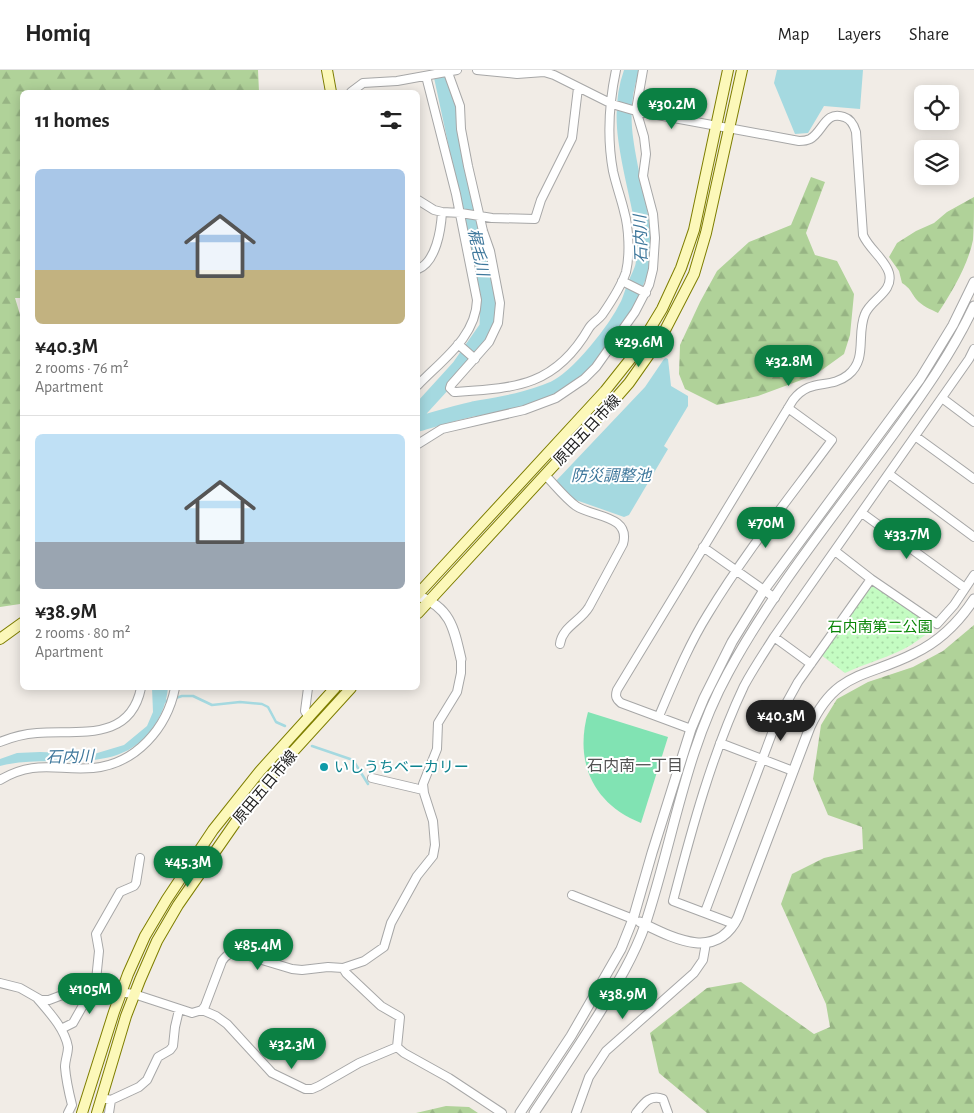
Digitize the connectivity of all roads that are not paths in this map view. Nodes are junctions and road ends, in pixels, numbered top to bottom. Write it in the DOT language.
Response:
graph roads {
  1 [pos="327,70"];
  2 [pos="457,70"];
  3 [pos="477,70"];
  4 [pos="616,70"];
  5 [pos="643,70"];
  6 [pos="728,70"];
  7 [pos="742,70"];
  8 [pos="447,71"];
  9 [pos="427,76"];
  10 [pos="578,88"];
  11 [pos="331,90"];
  12 [pos="353,90"];
  13 [pos="611,104"];
  14 [pos="635,111"];
  15 [pos="715,126"];
  16 [pos="729,128"];
  17 [pos="420,201"];
  18 [pos="442,212"];
  19 [pos="460,213"];
  20 [pos="479,215"];
  21 [pos="420,268"];
  22 [pos="623,282"];
  23 [pos="974,282"];
  24 [pos="645,293"];
  25 [pos="974,306"];
  26 [pos="458,345"];
  27 [pos="974,349"];
  28 [pos="474,359"];
  29 [pos="972,361"];
  30 [pos="420,383"];
  31 [pos="942,398"];
  32 [pos="788,408"];
  33 [pos="974,422"];
  34 [pos="915,436"];
  35 [pos="420,443"];
  36 [pos="889,474"];
  37 [pos="545,476"];
  38 [pos="974,480"];
  39 [pos="862,512"];
  40 [pos="974,537"];
  41 [pos="704,548"];
  42 [pos="835,550"];
  43 [pos="736,571"];
  44 [pos="974,575"];
  45 [pos="871,579"];
  46 [pos="965,588"];
  47 [pos="764,590"];
  48 [pos="420,593"];
  49 [pos="420,596"];
  50 [pos="775,598"];
  51 [pos="974,599"];
  52 [pos="429,600"];
  53 [pos="420,611"];
  54 [pos="20,624"];
  55 [pos="774,636"];
  56 [pos="0,639"];
  57 [pos="560,644"];
  58 [pos="462,659"];
  59 [pos="811,664"];
  60 [pos="141,690"];
  61 [pos="174,690"];
  62 [pos="308,690"];
  63 [pos="333,690"];
  64 [pos="349,690"];
  65 [pos="659,716"];
  66 [pos="308,718"];
  67 [pos="691,728"];
  68 [pos="0,742"];
  69 [pos="720,743"];
  70 [pos="763,759"];
  71 [pos="793,771"];
  72 [pos="372,778"];
  73 [pos="0,780"];
  74 [pos="423,790"];
  75 [pos="140,858"];
  76 [pos="572,895"];
  77 [pos="705,912"];
  78 [pos="633,919"];
  79 [pos="645,924"];
  80 [pos="734,924"];
  81 [pos="706,943"];
  82 [pos="343,968"];
  83 [pos="0,983"];
  84 [pos="77,989"];
  85 [pos="95,990"];
  86 [pos="121,992"];
  87 [pos="134,994"];
  88 [pos="37,998"];
  89 [pos="179,1010"];
  90 [pos="202,1010"];
  91 [pos="61,1029"];
  92 [pos="397,1047"];
  93 [pos="106,1099"];
  94 [pos="68,1113"];
  95 [pos="82,1113"];
  96 [pos="97,1113"];
  97 [pos="109,1113"];
  98 [pos="502,1113"];
  99 [pos="520,1113"];
  100 [pos="534,1113"];
  101 [pos="576,1113"];
  102 [pos="636,1113"];
  103 [pos="668,1113"];
  1 -- 11 [label="main road"];
  2 -- 8 [label="street"];
  3 -- 10 [label="street"];
  4 -- 13 [label="street"];
  5 -- 14 [label="street"];
  6 -- 15 [label="main road, 原田五日市線"];
  7 -- 16 [label="main road, 原田五日市線"];
  8 -- 9 [label="street"];
  8 -- 20 [label="street"];
  9 -- 12 [label="street"];
  9 -- 19 [label="street"];
  10 -- 13 [label="street"];
  10 -- 20 [label="street"];
  13 -- 14 [label="street"];
  13 -- 22 [label="street"];
  14 -- 15 [label="street"];
  14 -- 24 [label="street"];
  15 -- 16 [label="street"];
  15 -- 48 [label="main road, 原田五日市線"];
  16 -- 32 [label="street"];
  16 -- 37 [label="main road, 原田五日市線"];
  17 -- 18 [label="street"];
  18 -- 19 [label="street"];
  18 -- 21 [label="street"];
  19 -- 20 [label="street"];
  19 -- 26 [label="street"];
  20 -- 28 [label="street"];
  22 -- 24 [label="street"];
  22 -- 28 [label="street"];
  23 -- 47 [label="street"];
  24 -- 35 [label="street"];
  25 -- 50 [label="street"];
  26 -- 28 [label="street"];
  26 -- 30 [label="street"];
  27 -- 29 [label="street"];
  29 -- 31 [label="street"];
  31 -- 33 [label="street"];
  31 -- 34 [label="street"];
  32 -- 41 [label="street"];
  32 -- 43 [label="street"];
  34 -- 36 [label="street"];
  34 -- 38 [label="street"];
  36 -- 39 [label="street"];
  36 -- 40 [label="street"];
  37 -- 52 [label="main road, 原田五日市線"];
  37 -- 57 [label="street"];
  39 -- 42 [label="street"];
  39 -- 46 [label="street"];
  41 -- 43 [label="street"];
  41 -- 65 [label="street"];
  42 -- 45 [label="street"];
  42 -- 55 [label="street"];
  43 -- 47 [label="street"];
  43 -- 65 [label="street"];
  44 -- 46 [label="street"];
  45 -- 46 [label="street"];
  45 -- 59 [label="street"];
  47 -- 50 [label="street"];
  47 -- 67 [label="street"];
  49 -- 52 [label="street"];
  50 -- 79 [label="street"];
  51 -- 71 [label="street"];
  52 -- 53 [label="main road, 原田五日市線"];
  52 -- 58 [label="street"];
  54 -- 56 [label="main road"];
  55 -- 59 [label="street"];
  55 -- 69 [label="street"];
  58 -- 74 [label="street"];
  59 -- 70 [label="street"];
  60 -- 68 [label="street"];
  61 -- 73 [label="street"];
  62 -- 66 [label="street"];
  63 -- 66 [label="main road, 原田五日市線"];
  64 -- 87 [label="main road, 原田五日市線"];
  65 -- 67 [label="street"];
  66 -- 86 [label="main road, 原田五日市線"];
  67 -- 78 [label="street"];
  69 -- 70 [label="street"];
  69 -- 77 [label="street"];
  70 -- 71 [label="street"];
  70 -- 77 [label="street"];
  71 -- 80 [label="street"];
  72 -- 74 [label="street"];
  74 -- 82 [label="street"];
  75 -- 85 [label="street"];
  76 -- 78 [label="street"];
  77 -- 80 [label="street"];
  78 -- 79 [label="street"];
  78 -- 99 [label="street"];
  79 -- 81 [label="street"];
  79 -- 100 [label="street"];
  80 -- 81 [label="street"];
  81 -- 101 [label="street"];
  82 -- 90 [label="street"];
  82 -- 92 [label="street"];
  83 -- 88 [label="street"];
  84 -- 85 [label="street"];
  84 -- 88 [label="street"];
  84 -- 91 [label="street"];
  85 -- 86 [label="street"];
  86 -- 87 [label="street"];
  86 -- 95 [label="main road, 原田五日市線"];
  87 -- 89 [label="street"];
  87 -- 93 [label="main road, 原田五日市線"];
  88 -- 91 [label="street"];
  89 -- 90 [label="street"];
  89 -- 93 [label="street"];
  90 -- 92 [label="street"];
  91 -- 94 [label="street"];
  92 -- 98 [label="street"];
  93 -- 96 [label="main road, 原田五日市線"];
  93 -- 97 [label="street"];
  102 -- 103 [label="street"];
}
